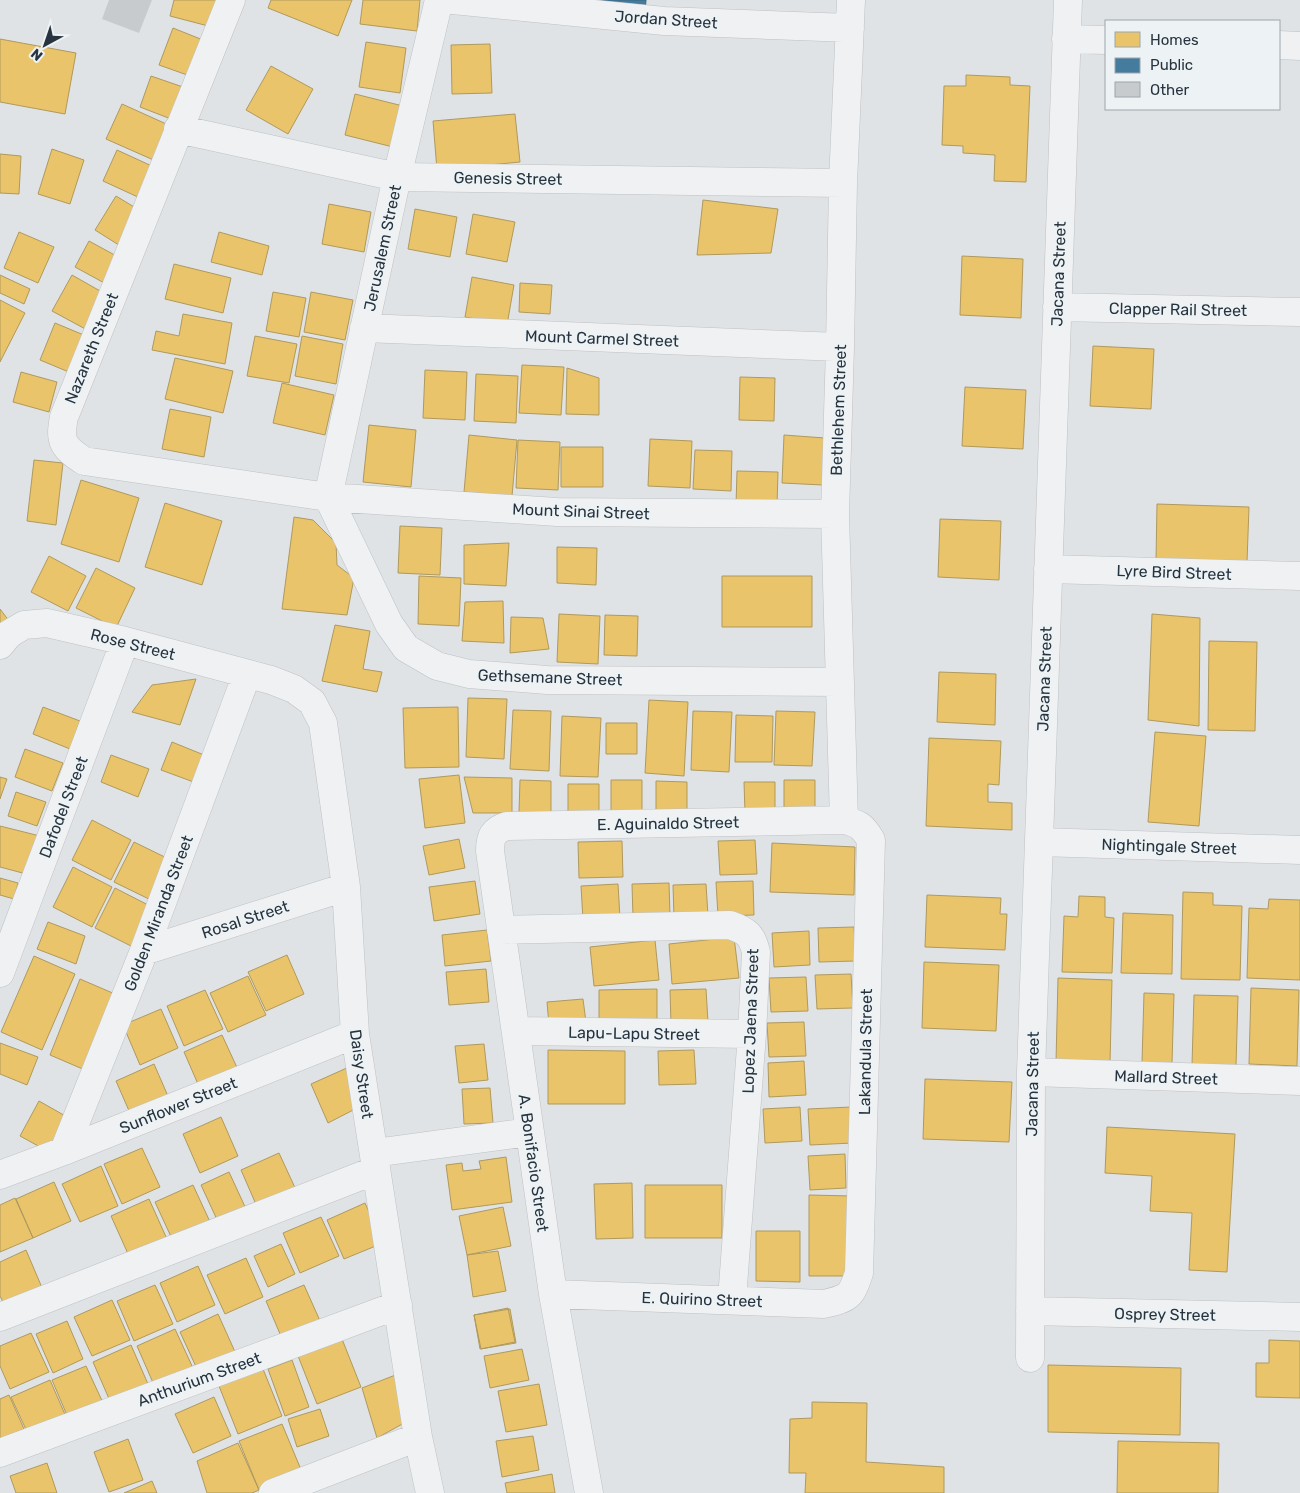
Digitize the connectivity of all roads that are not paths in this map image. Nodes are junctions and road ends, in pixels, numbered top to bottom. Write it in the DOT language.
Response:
graph roads {
  1 [pos="230,0"];
  2 [pos="439,0"];
  3 [pos="453,0"];
  4 [pos="852,0"];
  5 [pos="1068,0"];
  6 [pos="665,10"];
  7 [pos="850,28"];
  8 [pos="1066,39"];
  9 [pos="1105,40"];
  10 [pos="1280,45"];
  11 [pos="1300,46"];
  12 [pos="178,130"];
  13 [pos="397,177"];
  14 [pos="843,183"];
  15 [pos="1057,307"];
  16 [pos="1300,312"];
  17 [pos="364,328"];
  18 [pos="840,347"];
  19 [pos="328,497"];
  20 [pos="834,514"];
  21 [pos="1048,569"];
  22 [pos="1300,576"];
  23 [pos="125,641"];
  24 [pos="0,645"];
  25 [pos="259,677"];
  26 [pos="840,682"];
  27 [pos="844,820"];
  28 [pos="493,833"];
  29 [pos="1039,842"];
  30 [pos="1300,850"];
  31 [pos="346,887"];
  32 [pos="501,930"];
  33 [pos="144,951"];
  34 [pos="0,973"];
  35 [pos="516,1031"];
  36 [pos="355,1034"];
  37 [pos="752,1034"];
  38 [pos="1031,1072"];
  39 [pos="1300,1081"];
  40 [pos="530,1132"];
  41 [pos="64,1151"];
  42 [pos="375,1162"];
  43 [pos="0,1175"];
  44 [pos="553,1294"];
  45 [pos="849,1296"];
  46 [pos="732,1299"];
  47 [pos="398,1305"];
  48 [pos="1030,1311"];
  49 [pos="0,1317"];
  50 [pos="1300,1317"];
  51 [pos="1030,1358"];
  52 [pos="418,1437"];
  53 [pos="0,1454"];
  54 [pos="273,1493"];
  55 [pos="430,1493"];
  56 [pos="590,1493"];
  1 -- 12 [label="street, Nazareth Street"];
  2 -- 13 [label="street, Jerusalem Street"];
  3 -- 6 [label="street, Jordan Street"];
  4 -- 7 [label="street, Bethlehem Street"];
  5 -- 8 [label="street, Jacana Street"];
  6 -- 7 [label="street, Jordan Street"];
  7 -- 14 [label="street, Bethlehem Street"];
  8 -- 9 [label="street"];
  8 -- 15 [label="street, Jacana Street"];
  10 -- 11 [label="street"];
  12 -- 13 [label="street, Genesis Street"];
  12 -- 19 [label="street, Nazareth Street"];
  13 -- 14 [label="street, Genesis Street"];
  13 -- 17 [label="street, Jerusalem Street"];
  14 -- 18 [label="street, Bethlehem Street"];
  15 -- 16 [label="street, Clapper Rail Street"];
  15 -- 21 [label="street, Jacana Street"];
  17 -- 18 [label="street, Mount Carmel Street"];
  17 -- 19 [label="street, Jerusalem Street"];
  18 -- 20 [label="street, Bethlehem Street"];
  19 -- 20 [label="street, Mount Sinai Street"];
  19 -- 26 [label="street, Gethsemane Street"];
  20 -- 26 [label="street, Bethlehem Street"];
  21 -- 22 [label="street, Lyre Bird Street"];
  21 -- 29 [label="street, Jacana Street"];
  23 -- 24 [label="street, Rose Street"];
  23 -- 25 [label="street, Rose Street"];
  23 -- 34 [label="street, Dafodel Street"];
  25 -- 31 [label="street, Daisy Street"];
  25 -- 33 [label="street, Golden Miranda Street"];
  26 -- 27 [label="street, Bethlehem Street"];
  27 -- 28 [label="street, E. Aguinaldo Street"];
  27 -- 45 [label="street, Lakandula Street"];
  28 -- 32 [label="street, A. Bonifacio Street"];
  29 -- 30 [label="street, Nightingale Street"];
  29 -- 38 [label="street, Jacana Street"];
  31 -- 33 [label="street, Rosal Street"];
  31 -- 36 [label="street, Daisy Street"];
  32 -- 35 [label="street, A. Bonifacio Street"];
  32 -- 37 [label="street, Lopez Jaena Street"];
  33 -- 41 [label="street, Golden Miranda Street"];
  35 -- 37 [label="street, Lapu-Lapu Street"];
  35 -- 40 [label="street, A. Bonifacio Street"];
  36 -- 41 [label="street, Sunflower Street"];
  36 -- 42 [label="street, Daisy Street"];
  37 -- 46 [label="street, Lopez Jaena Street"];
  38 -- 39 [label="street, Mallard Street"];
  38 -- 48 [label="street, Jacana Street"];
  40 -- 42 [label="street"];
  40 -- 44 [label="street, A. Bonifacio Street"];
  41 -- 43 [label="street, Sunflower Street"];
  42 -- 47 [label="street, Daisy Street"];
  42 -- 49 [label="street"];
  44 -- 46 [label="street, E. Quirino Street"];
  44 -- 56 [label="street, A. Bonifacio Street"];
  45 -- 46 [label="street, E. Quirino Street"];
  47 -- 52 [label="street, Daisy Street"];
  47 -- 53 [label="street, Anthurium Street"];
  48 -- 50 [label="street, Osprey Street"];
  48 -- 51 [label="street, Jacana Street"];
  52 -- 54 [label="street"];
  52 -- 55 [label="street, Daisy Street"];
}
